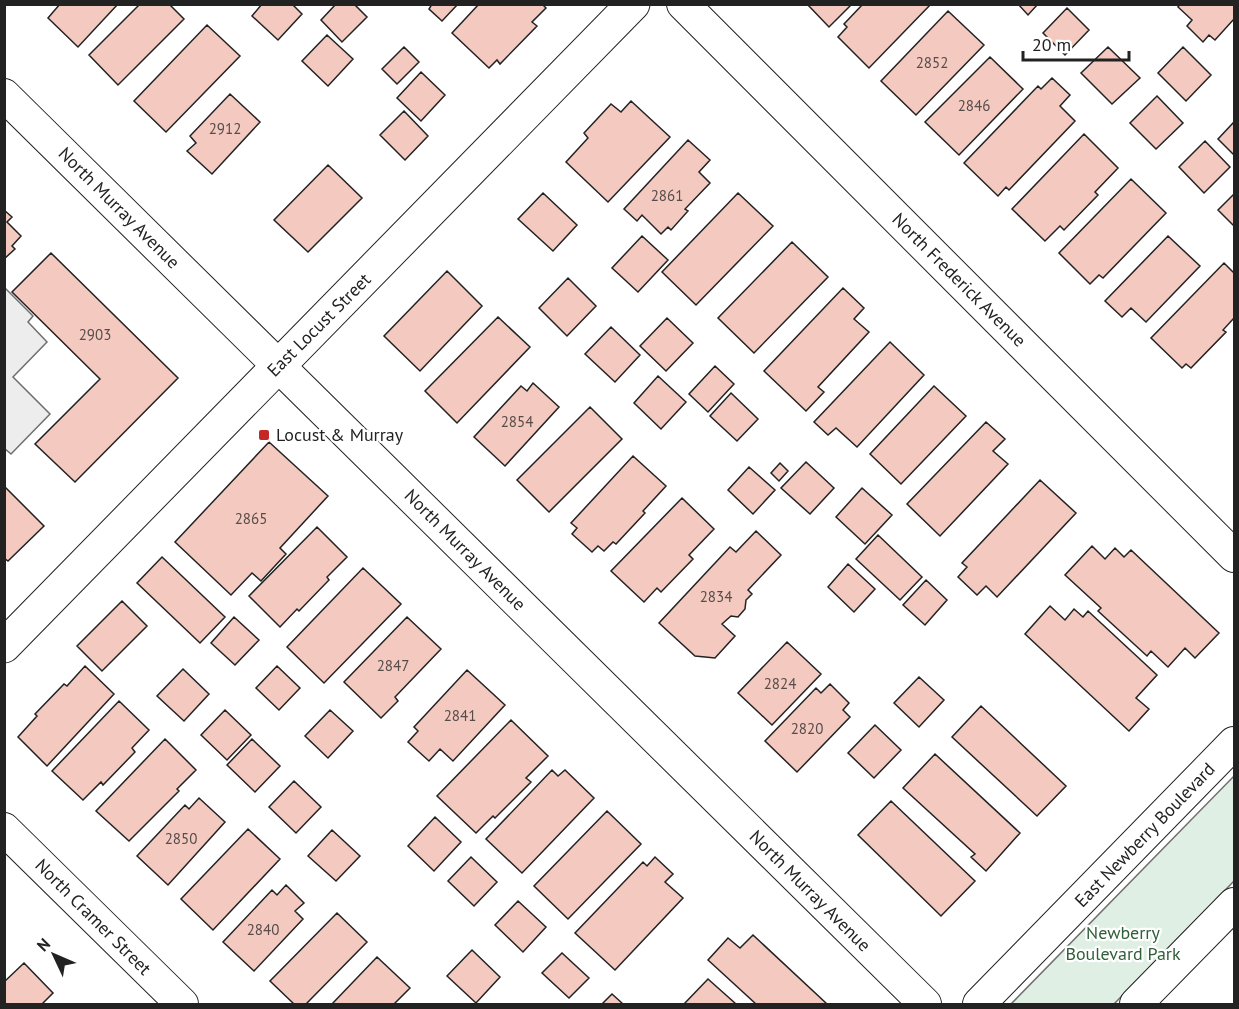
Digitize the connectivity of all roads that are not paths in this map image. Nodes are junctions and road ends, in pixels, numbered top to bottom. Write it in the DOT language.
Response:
graph roads {
  1 [pos="633,4"];
  2 [pos="683,4"];
  3 [pos="4,95"];
  4 [pos="278,367"];
  5 [pos="1234,556"];
  6 [pos="4,646"];
  7 [pos="1234,743"];
  8 [pos="4,830"];
  9 [pos="1234,904"];
  10 [pos="182,1005"];
  11 [pos="925,1005"];
  12 [pos="979,1005"];
  13 [pos="1136,1005"];
  1 -- 4 [label="main road, East Locust Street"];
  2 -- 5 [label="street, North Frederick Avenue"];
  3 -- 4 [label="street, North Murray Avenue"];
  4 -- 6 [label="main road, East Locust Street"];
  4 -- 11 [label="street, North Murray Avenue"];
  7 -- 12 [label="street, East Newberry Boulevard"];
  8 -- 10 [label="street, North Cramer Street"];
  9 -- 13 [label="street"];
}
